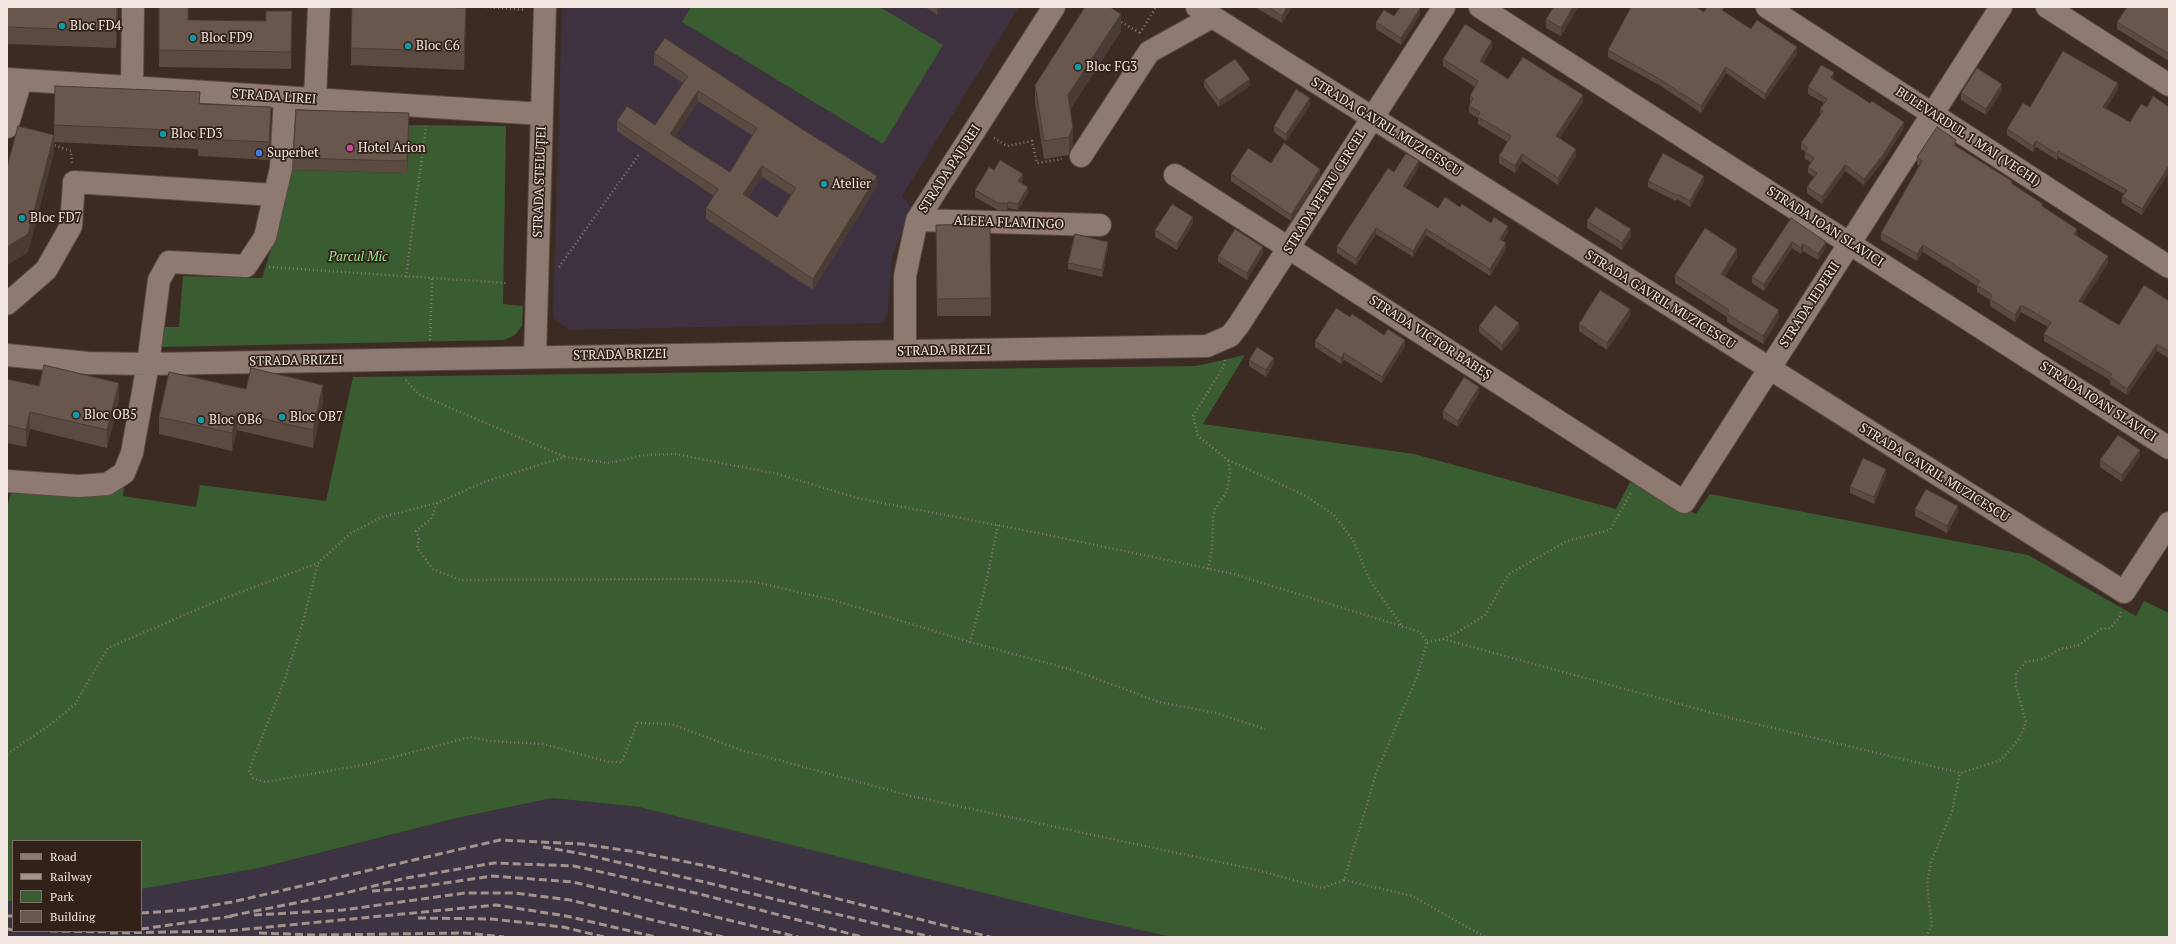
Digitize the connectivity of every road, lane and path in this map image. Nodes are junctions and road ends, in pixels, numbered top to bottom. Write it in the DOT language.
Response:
graph roads {
  1 [pos="134,7"];
  2 [pos="320,7"];
  3 [pos="486,7"];
  4 [pos="1054,7"];
  5 [pos="1444,7"];
  6 [pos="1480,7"];
  7 [pos="1767,7"];
  8 [pos="2001,7"];
  9 [pos="2048,7"];
  10 [pos="538,8"];
  11 [pos="1204,12"];
  12 [pos="1115,18"];
  13 [pos="1140,33"];
  14 [pos="14,79"];
  15 [pos="2169,85"];
  16 [pos="132,87"];
  17 [pos="285,97"];
  18 [pos="315,99"];
  19 [pos="429,107"];
  20 [pos="542,114"];
  21 [pos="1933,114"];
  22 [pos="1372,118"];
  23 [pos="7,127"];
  24 [pos="977,128"];
  25 [pos="50,144"];
  26 [pos="640,153"];
  27 [pos="1081,156"];
  28 [pos="1175,176"];
  29 [pos="74,182"];
  30 [pos="274,195"];
  31 [pos="917,220"];
  32 [pos="1100,225"];
  33 [pos="1850,243"];
  34 [pos="1290,248"];
  35 [pos="246,266"];
  36 [pos="2169,267"];
  37 [pos="555,273"];
  38 [pos="406,277"];
  39 [pos="432,278"];
  40 [pos="506,283"];
  41 [pos="7,304"];
  42 [pos="1230,336"];
  43 [pos="429,344"];
  44 [pos="905,351"];
  45 [pos="7,355"];
  46 [pos="535,357"];
  47 [pos="1225,358"];
  48 [pos="388,360"];
  49 [pos="148,364"];
  50 [pos="1770,369"];
  51 [pos="2169,448"];
  52 [pos="565,457"];
  53 [pos="1228,460"];
  54 [pos="1641,475"];
  55 [pos="7,481"];
  56 [pos="1684,502"];
  57 [pos="437,503"];
  58 [pos="2169,522"];
  59 [pos="998,525"];
  60 [pos="318,562"];
  61 [pos="1208,569"];
  62 [pos="2124,592"];
  63 [pos="1402,626"];
  64 [pos="1443,639"];
  65 [pos="970,642"];
  66 [pos="1427,642"];
  67 [pos="1265,729"];
  68 [pos="7,754"];
  69 [pos="1960,773"];
  70 [pos="1344,880"];
  71 [pos="1485,937"];
  72 [pos="1926,937"];
  1 -- 16 [label="street"];
  2 -- 18 [label="street"];
  3 -- 10 [label="path"];
  4 -- 24 [label="street, STRADA PAJUREI"];
  5 -- 22 [label="street, STRADA PETRU CERCEL"];
  6 -- 33 [label="street, STRADA IOAN SLAVICI"];
  7 -- 21 [label="street, BULEVARDUL 1 MAI (VECHI)"];
  8 -- 21 [label="street, STRADA IEDERII"];
  9 -- 15 [label="street"];
  10 -- 20 [label="street, STRADA STELUȚEI"];
  11 -- 22 [label="street, STRADA GAVRIL MUZICESCU"];
  11 -- 27 [label="street"];
  12 -- 13 [label="path"];
  14 -- 16 [label="street, STRADA LIREI"];
  14 -- 23 [label="street"];
  16 -- 17 [label="street, STRADA LIREI"];
  17 -- 18 [label="street, STRADA LIREI"];
  17 -- 30 [label="street"];
  18 -- 19 [label="street, STRADA LIREI"];
  19 -- 20 [label="street, STRADA LIREI"];
  19 -- 38 [label="path"];
  20 -- 46 [label="street, STRADA STELUȚEI"];
  21 -- 33 [label="street, STRADA IEDERII"];
  21 -- 36 [label="street, BULEVARDUL 1 MAI (VECHI)"];
  22 -- 34 [label="street, STRADA PETRU CERCEL"];
  22 -- 50 [label="street, STRADA GAVRIL MUZICESCU"];
  24 -- 27 [label="path"];
  24 -- 31 [label="street, STRADA PAJUREI"];
  25 -- 29 [label="path"];
  26 -- 37 [label="path"];
  28 -- 34 [label="street, STRADA VICTOR BABEȘ"];
  29 -- 30 [label="street"];
  29 -- 41 [label="street"];
  30 -- 35 [label="street"];
  31 -- 32 [label="street, ALEEA FLAMINGO"];
  31 -- 44 [label="street, STRADA PAJUREI"];
  33 -- 50 [label="street, STRADA IEDERII"];
  33 -- 51 [label="street, STRADA IOAN SLAVICI"];
  34 -- 42 [label="street, STRADA PETRU CERCEL"];
  34 -- 54 [label="street, STRADA VICTOR BABEȘ"];
  35 -- 38 [label="path"];
  35 -- 49 [label="street"];
  38 -- 39 [label="path"];
  39 -- 40 [label="path"];
  39 -- 43 [label="path"];
  42 -- 44 [label="street, STRADA BRIZEI"];
  44 -- 46 [label="street, STRADA BRIZEI"];
  45 -- 49 [label="street, STRADA BRIZEI"];
  46 -- 48 [label="street, STRADA BRIZEI"];
  47 -- 53 [label="path"];
  48 -- 49 [label="street, STRADA BRIZEI"];
  48 -- 52 [label="path"];
  49 -- 55 [label="street"];
  50 -- 56 [label="street, STRADA IEDERII"];
  50 -- 62 [label="street, STRADA GAVRIL MUZICESCU"];
  52 -- 57 [label="path"];
  52 -- 59 [label="path"];
  53 -- 61 [label="path"];
  53 -- 63 [label="path"];
  54 -- 56 [label="street, STRADA VICTOR BABEȘ"];
  54 -- 64 [label="path"];
  57 -- 60 [label="path"];
  57 -- 65 [label="path"];
  58 -- 62 [label="street"];
  59 -- 61 [label="path"];
  59 -- 65 [label="path"];
  60 -- 68 [label="path"];
  60 -- 70 [label="path"];
  61 -- 63 [label="path"];
  62 -- 69 [label="path"];
  63 -- 66 [label="path"];
  64 -- 66 [label="path"];
  64 -- 69 [label="path"];
  65 -- 67 [label="path"];
  66 -- 70 [label="path"];
  69 -- 72 [label="path"];
  70 -- 71 [label="path"];
}
